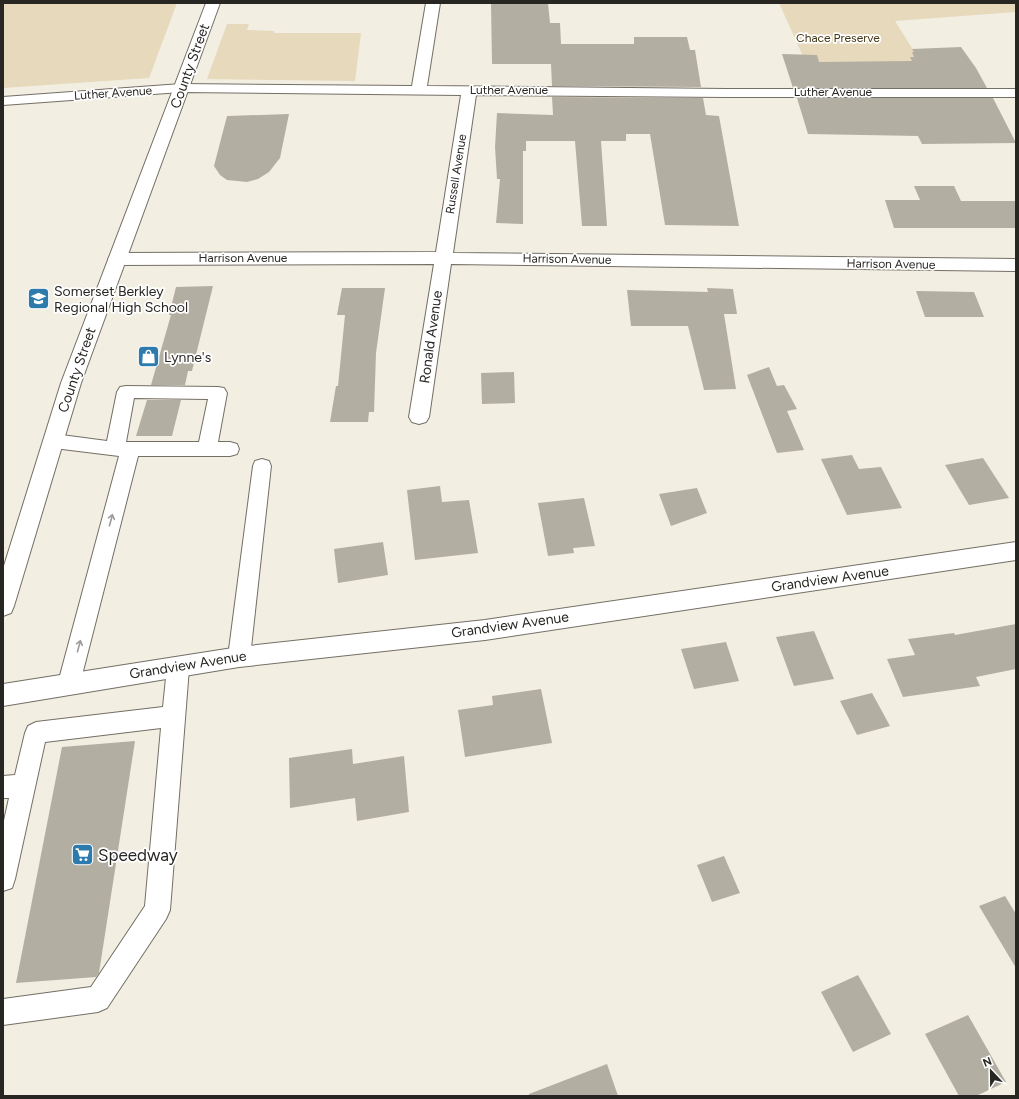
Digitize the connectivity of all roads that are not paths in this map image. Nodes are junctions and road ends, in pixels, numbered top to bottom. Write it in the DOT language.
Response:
graph roads {
  1 [pos="213,3"];
  2 [pos="433,3"];
  3 [pos="181,88"];
  4 [pos="419,90"];
  5 [pos="469,90"];
  6 [pos="1016,93"];
  7 [pos="3,102"];
  8 [pos="443,258"];
  9 [pos="118,259"];
  10 [pos="1016,265"];
  11 [pos="419,417"];
  12 [pos="54,441"];
  13 [pos="206,449"];
  14 [pos="230,449"];
  15 [pos="122,450"];
  16 [pos="262,466"];
  17 [pos="1016,551"];
  18 [pos="3,606"];
  19 [pos="239,657"];
  20 [pos="178,668"];
  21 [pos="69,683"];
  22 [pos="3,695"];
  23 [pos="174,716"];
  24 [pos="14,786"];
  25 [pos="3,879"];
  26 [pos="3,1012"];
  1 -- 3 [label="street, County Street"];
  2 -- 4 [label="street"];
  3 -- 4 [label="street, Luther Avenue"];
  3 -- 7 [label="street, Luther Avenue"];
  3 -- 9 [label="street, County Street"];
  4 -- 5 [label="street, Luther Avenue"];
  5 -- 6 [label="street, Luther Avenue"];
  5 -- 8 [label="street, Russell Avenue"];
  8 -- 9 [label="street, Harrison Avenue"];
  8 -- 10 [label="street, Harrison Avenue"];
  8 -- 11 [label="street, Ronald Avenue"];
  9 -- 12 [label="street, County Street"];
  12 -- 15 [label="lane"];
  12 -- 18 [label="street, County Street"];
  13 -- 14 [label="lane"];
  13 -- 15 [label="lane"];
  13 -- 15 [label="lane"];
  21 -- 15 [label="lane, one-way"];
  16 -- 19 [label="lane"];
  17 -- 19 [label="street, Grandview Avenue"];
  19 -- 20 [label="street, Grandview Avenue"];
  20 -- 21 [label="street, Grandview Avenue"];
  20 -- 23 [label="lane"];
  21 -- 22 [label="street, Grandview Avenue"];
  23 -- 24 [label="lane"];
  23 -- 26 [label="lane"];
  24 -- 25 [label="lane"];
}
